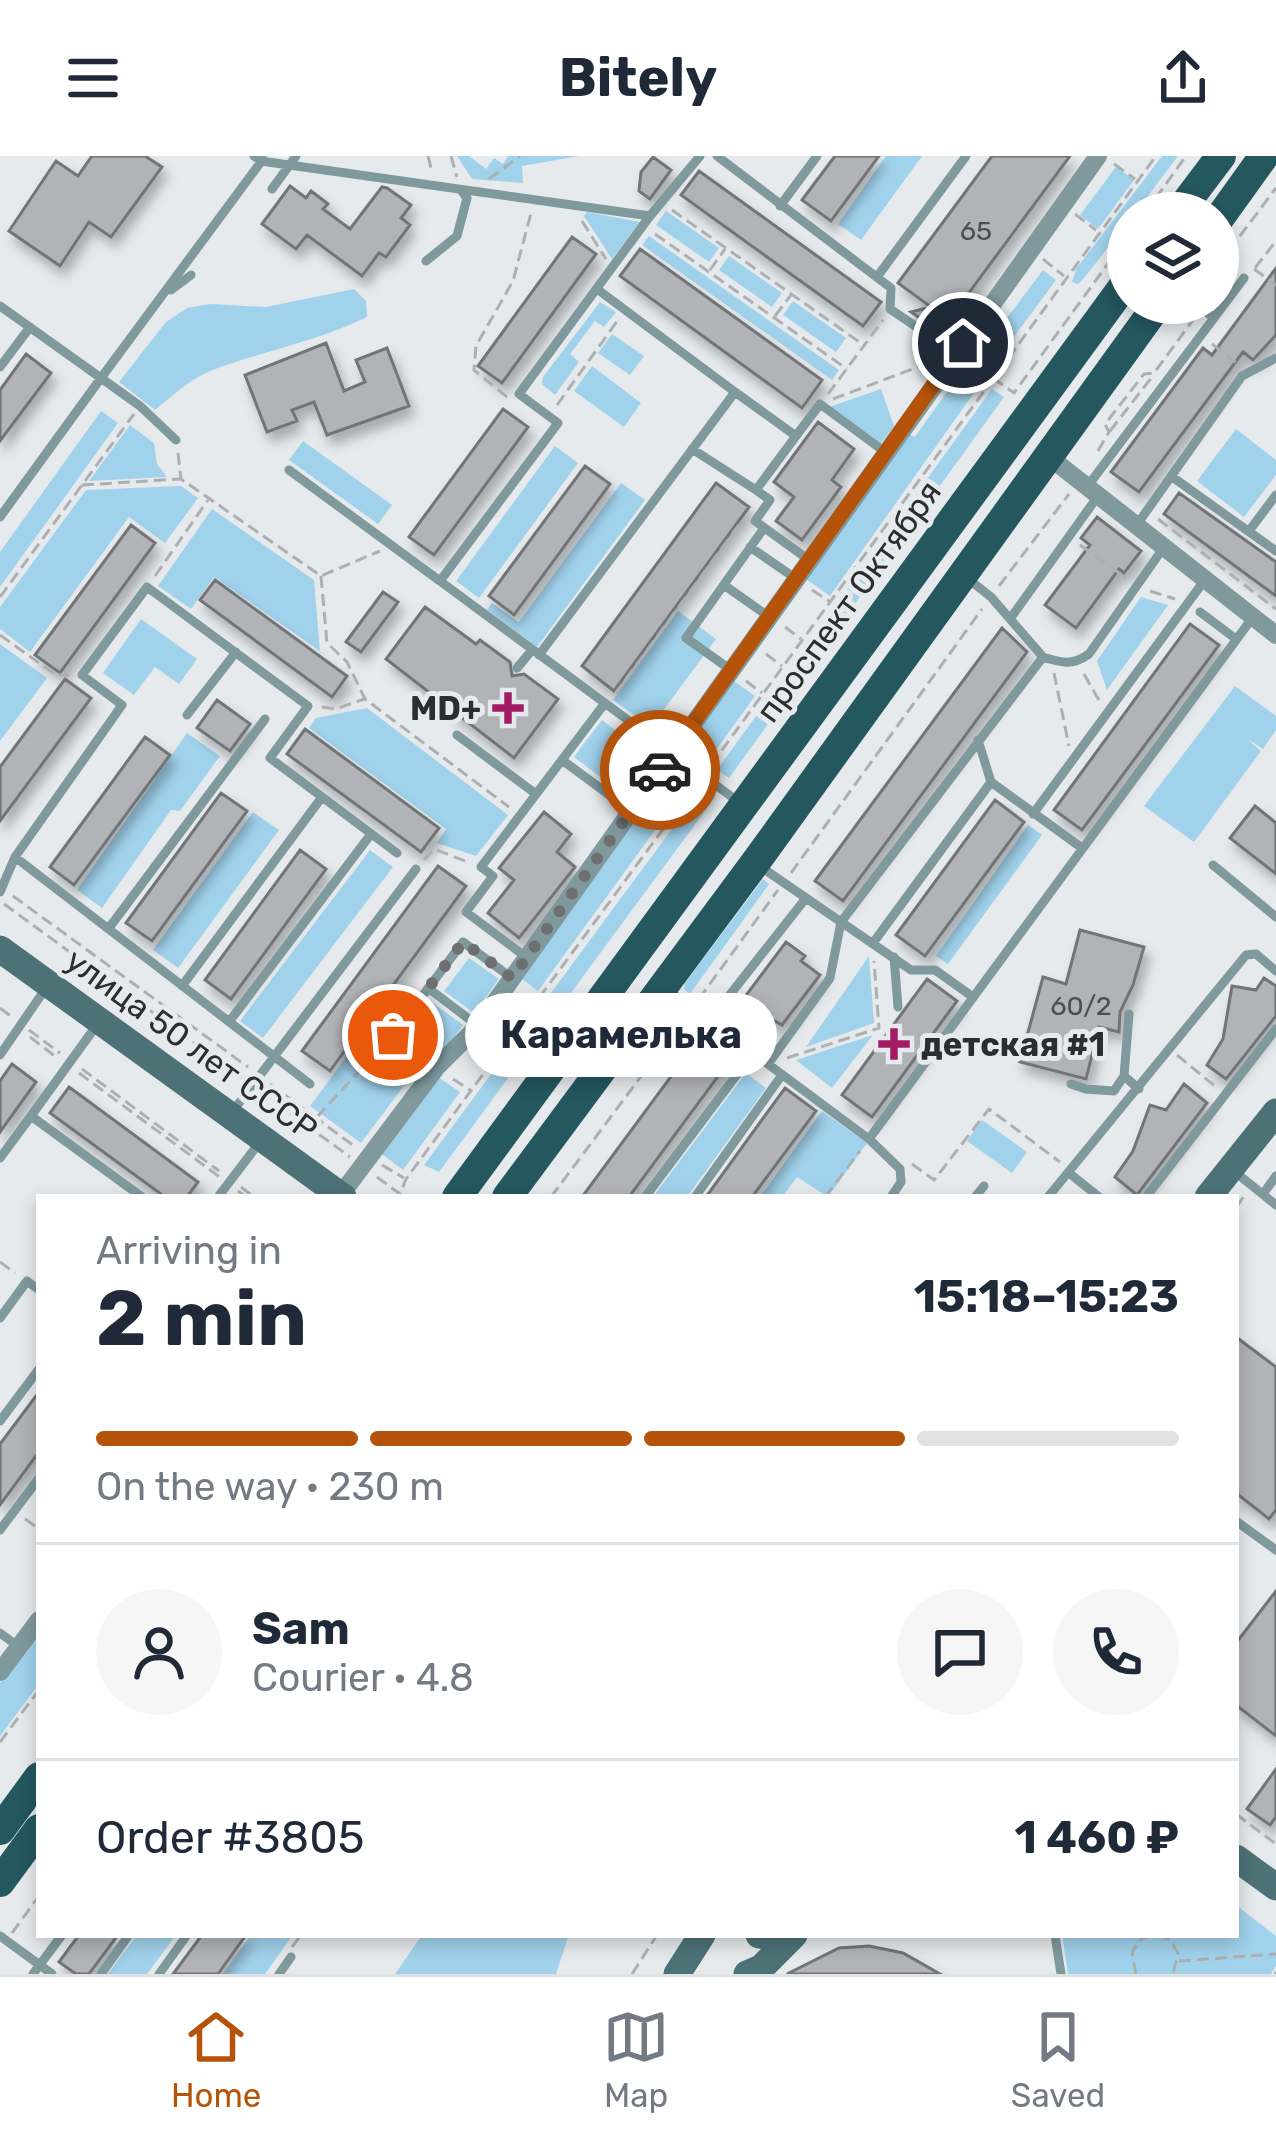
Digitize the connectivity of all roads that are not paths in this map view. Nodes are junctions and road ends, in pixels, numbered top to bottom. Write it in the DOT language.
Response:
graph roads {
  1 [pos="700,156"];
  2 [pos="717,156"];
  3 [pos="817,156"];
  4 [pos="966,156"];
  5 [pos="260,158"];
  6 [pos="1103,158"];
  7 [pos="293,160"];
  8 [pos="1247,166"];
  9 [pos="272,189"];
  10 [pos="463,190"];
  11 [pos="1209,192"];
  12 [pos="780,206"];
  13 [pos="647,221"];
  14 [pos="426,261"];
  15 [pos="190,275"];
  16 [pos="877,278"];
  17 [pos="1244,278"];
  18 [pos="1239,285"];
  19 [pos="597,290"];
  20 [pos="161,296"];
  21 [pos="0,305"];
  22 [pos="1107,309"];
  23 [pos="1144,324"];
  24 [pos="1210,324"];
  25 [pos="30,327"];
  26 [pos="959,348"];
  27 [pos="1276,358"];
  28 [pos="0,368"];
  29 [pos="101,378"];
  30 [pos="735,392"];
  31 [pos="796,436"];
  32 [pos="176,440"];
  33 [pos="692,449"];
  34 [pos="885,452"];
  35 [pos="1048,456"];
  36 [pos="289,470"];
  37 [pos="1172,476"];
  38 [pos="1091,484"];
  39 [pos="759,492"];
  40 [pos="1276,495"];
  41 [pos="0,517"];
  42 [pos="1142,518"];
  43 [pos="764,527"];
  44 [pos="1249,531"];
  45 [pos="750,547"];
  46 [pos="1164,547"];
  47 [pos="1276,551"];
  48 [pos="809,560"];
  49 [pos="963,575"];
  50 [pos="795,578"];
  51 [pos="1205,580"];
  52 [pos="440,581"];
  53 [pos="724,584"];
  54 [pos="1199,612"];
  55 [pos="769,616"];
  56 [pos="1253,617"];
  57 [pos="1010,619"];
  58 [pos="1276,634"];
  59 [pos="1236,639"];
  60 [pos="236,652"];
  61 [pos="536,652"];
  62 [pos="1047,658"];
  63 [pos="517,668"];
  64 [pos="731,670"];
  65 [pos="606,704"];
  66 [pos="188,715"];
  67 [pos="266,719"];
  68 [pos="457,735"];
  69 [pos="978,740"];
  70 [pos="672,753"];
  71 [pos="562,760"];
  72 [pos="991,782"];
  73 [pos="536,794"];
  74 [pos="322,797"];
  75 [pos="743,806"];
  76 [pos="631,811"];
  77 [pos="1033,814"];
  78 [pos="371,834"];
  79 [pos="1082,848"];
  80 [pos="397,853"];
  81 [pos="15,856"];
  82 [pos="755,863"];
  83 [pos="1213,865"];
  84 [pos="416,869"];
  85 [pos="2,890"];
  86 [pos="806,898"];
  87 [pos="1276,916"];
  88 [pos="841,922"];
  89 [pos="109,928"];
  90 [pos="873,943"];
  91 [pos="0,949"];
  92 [pos="526,957"];
  93 [pos="893,957"];
  94 [pos="1276,971"];
  95 [pos="512,978"];
  96 [pos="49,984"];
  97 [pos="182,986"];
  98 [pos="664,987"];
  99 [pos="428,988"];
  100 [pos="973,997"];
  101 [pos="898,1007"];
  102 [pos="1129,1014"];
  103 [pos="710,1020"];
  104 [pos="100,1021"];
  105 [pos="229,1022"];
  106 [pos="478,1026"];
  107 [pos="1276,1030"];
  108 [pos="753,1053"];
  109 [pos="0,1055"];
  110 [pos="275,1058"];
  111 [pos="768,1064"];
  112 [pos="436,1068"];
  113 [pos="782,1075"];
  114 [pos="1124,1076"];
  115 [pos="310,1084"];
  116 [pos="1071,1084"];
  117 [pos="1139,1089"];
  118 [pos="1276,1112"];
  119 [pos="229,1115"];
  120 [pos="31,1116"];
  121 [pos="262,1139"];
  122 [pos="869,1139"];
  123 [pos="0,1158"];
  124 [pos="1230,1168"];
  125 [pos="1070,1172"];
  126 [pos="1276,1176"];
  127 [pos="983,1186"];
  128 [pos="138,1194"];
  129 [pos="220,1194"];
  130 [pos="337,1194"];
  131 [pos="341,1194"];
  132 [pos="459,1194"];
  133 [pos="509,1194"];
  134 [pos="646,1194"];
  135 [pos="697,1194"];
  136 [pos="892,1194"];
  137 [pos="977,1194"];
  138 [pos="1051,1194"];
  139 [pos="1096,1194"];
  140 [pos="1148,1194"];
  141 [pos="1210,1194"];
  142 [pos="1262,1194"];
  143 [pos="1276,1205"];
  144 [pos="36,1288"];
  145 [pos="0,1318"];
  146 [pos="36,1373"];
  147 [pos="0,1421"];
  148 [pos="36,1482"];
  149 [pos="1239,1523"];
  150 [pos="0,1530"];
  151 [pos="1276,1550"];
  152 [pos="36,1624"];
  153 [pos="0,1633"];
  154 [pos="19,1647"];
  155 [pos="0,1672"];
  156 [pos="36,1781"];
  157 [pos="0,1830"];
  158 [pos="36,1833"];
  159 [pos="1239,1860"];
  160 [pos="0,1882"];
  161 [pos="1276,1887"];
  162 [pos="3,1938"];
  163 [pos="60,1938"];
  164 [pos="127,1938"];
  165 [pos="186,1938"];
  166 [pos="681,1938"];
  167 [pos="700,1938"];
  168 [pos="797,1938"];
  169 [pos="1055,1938"];
  170 [pos="291,1957"];
  171 [pos="36,1969"];
  172 [pos="52,1974"];
  173 [pos="101,1974"];
  174 [pos="159,1974"];
  175 [pos="280,1974"];
  176 [pos="667,1974"];
  177 [pos="677,1974"];
  178 [pos="747,1974"];
  179 [pos="1061,1974"];
  1 -- 13 [label="lane"];
  2 -- 12 [label="lane"];
  3 -- 12 [label="lane"];
  4 -- 16 [label="lane"];
  5 -- 7 [label="lane"];
  5 -- 20 [label="lane"];
  6 -- 26 [label="street"];
  7 -- 9 [label="lane"];
  7 -- 10 [label="lane"];
  8 -- 11 [label="main road"];
  10 -- 13 [label="lane"];
  10 -- 14 [label="lane"];
  12 -- 16 [label="lane"];
  13 -- 19 [label="lane"];
  15 -- 20 [label="lane"];
  16 -- 26 [label="lane"];
  17 -- 18 [label="lane"];
  19 -- 30 [label="lane"];
  19 -- 52 [label="lane"];
  20 -- 29 [label="lane"];
  21 -- 25 [label="lane"];
  22 -- 75 [label="main road, проспект Октября"];
  23 -- 35 [label="main road"];
  24 -- 38 [label="lane"];
  25 -- 28 [label="lane"];
  25 -- 29 [label="lane"];
  26 -- 34 [label="street"];
  27 -- 37 [label="lane"];
  29 -- 32 [label="lane"];
  29 -- 41 [label="lane"];
  30 -- 31 [label="lane"];
  30 -- 33 [label="lane"];
  31 -- 34 [label="lane"];
  31 -- 39 [label="lane"];
  33 -- 39 [label="lane"];
  33 -- 61 [label="lane"];
  34 -- 48 [label="street"];
  35 -- 38 [label="street"];
  35 -- 49 [label="main road"];
  36 -- 52 [label="lane"];
  37 -- 42 [label="lane"];
  37 -- 44 [label="lane"];
  38 -- 42 [label="street"];
  38 -- 57 [label="lane"];
  39 -- 43 [label="lane"];
  40 -- 44 [label="lane"];
  42 -- 46 [label="street"];
  43 -- 45 [label="lane"];
  43 -- 48 [label="lane"];
  44 -- 47 [label="lane"];
  45 -- 50 [label="lane"];
  45 -- 53 [label="lane"];
  46 -- 51 [label="street"];
  46 -- 62 [label="lane"];
  48 -- 50 [label="street"];
  49 -- 57 [label="lane"];
  49 -- 82 [label="main road"];
  50 -- 55 [label="street"];
  51 -- 56 [label="street"];
  51 -- 77 [label="lane"];
  52 -- 61 [label="lane"];
  53 -- 55 [label="lane"];
  53 -- 64 [label="lane"];
  54 -- 59 [label="lane"];
  55 -- 64 [label="street"];
  56 -- 58 [label="street"];
  56 -- 59 [label="lane"];
  57 -- 62 [label="lane"];
  59 -- 79 [label="lane"];
  60 -- 66 [label="lane"];
  60 -- 74 [label="lane"];
  60 -- 81 [label="lane"];
  61 -- 63 [label="lane"];
  61 -- 65 [label="lane"];
  62 -- 69 [label="lane"];
  64 -- 70 [label="street"];
  65 -- 70 [label="lane"];
  65 -- 71 [label="lane"];
  67 -- 89 [label="lane"];
  68 -- 73 [label="lane"];
  69 -- 72 [label="lane"];
  69 -- 88 [label="lane"];
  70 -- 75 [label="lane"];
  70 -- 76 [label="street"];
  71 -- 73 [label="lane"];
  71 -- 76 [label="lane"];
  72 -- 77 [label="lane"];
  72 -- 90 [label="lane"];
  73 -- 92 [label="lane"];
  74 -- 78 [label="lane"];
  74 -- 97 [label="lane"];
  75 -- 132 [label="main road, проспект Октября"];
  76 -- 92 [label="street"];
  77 -- 79 [label="lane"];
  78 -- 80 [label="lane"];
  78 -- 105 [label="lane"];
  79 -- 100 [label="lane"];
  81 -- 85 [label="lane"];
  81 -- 89 [label="lane"];
  82 -- 86 [label="lane"];
  82 -- 98 [label="main road"];
  83 -- 87 [label="lane"];
  84 -- 110 [label="lane"];
  86 -- 88 [label="lane"];
  86 -- 103 [label="lane"];
  88 -- 90 [label="lane"];
  88 -- 111 [label="lane"];
  89 -- 97 [label="lane"];
  90 -- 93 [label="lane"];
  91 -- 96 [label="main road, улица 50 лет СССР"];
  92 -- 95 [label="street"];
  93 -- 100 [label="lane"];
  93 -- 101 [label="lane"];
  94 -- 117 [label="lane"];
  95 -- 99 [label="lane"];
  95 -- 106 [label="street"];
  96 -- 104 [label="main road, улица 50 лет СССР"];
  96 -- 109 [label="lane"];
  97 -- 105 [label="lane"];
  98 -- 103 [label="lane"];
  98 -- 133 [label="main road"];
  99 -- 106 [label="lane"];
  99 -- 112 [label="lane"];
  100 -- 122 [label="lane"];
  102 -- 114 [label="lane"];
  103 -- 108 [label="lane"];
  104 -- 119 [label="main road, улица 50 лет СССР"];
  104 -- 120 [label="lane"];
  105 -- 110 [label="lane"];
  106 -- 112 [label="street"];
  107 -- 140 [label="lane"];
  108 -- 111 [label="lane"];
  108 -- 134 [label="lane"];
  110 -- 115 [label="lane"];
  110 -- 119 [label="lane"];
  111 -- 113 [label="lane"];
  112 -- 131 [label="street"];
  113 -- 122 [label="lane"];
  113 -- 135 [label="lane"];
  114 -- 116 [label="lane"];
  114 -- 117 [label="lane"];
  117 -- 125 [label="lane"];
  118 -- 124 [label="main road"];
  119 -- 121 [label="main road, улица 50 лет СССР"];
  120 -- 123 [label="lane"];
  120 -- 128 [label="lane"];
  121 -- 129 [label="lane"];
  121 -- 130 [label="main road, улица 50 лет СССР"];
  122 -- 136 [label="lane"];
  124 -- 141 [label="main road"];
  124 -- 142 [label="lane"];
  125 -- 138 [label="lane"];
  125 -- 139 [label="lane"];
  126 -- 142 [label="lane"];
  127 -- 137 [label="lane"];
  142 -- 143 [label="lane"];
  144 -- 145 [label="lane"];
  146 -- 147 [label="lane"];
  148 -- 150 [label="lane"];
  149 -- 151 [label="lane"];
  152 -- 154 [label="street"];
  153 -- 154 [label="lane"];
  154 -- 155 [label="street"];
  156 -- 157 [label="main road"];
  158 -- 160 [label="main road"];
  159 -- 161 [label="main road"];
  162 -- 171 [label="lane"];
  163 -- 171 [label="lane"];
  164 -- 173 [label="lane"];
  165 -- 174 [label="lane"];
  166 -- 176 [label="main road"];
  167 -- 177 [label="main road"];
  168 -- 178 [label="main road"];
  169 -- 179 [label="lane"];
  170 -- 175 [label="lane"];
  171 -- 172 [label="lane"];
}
